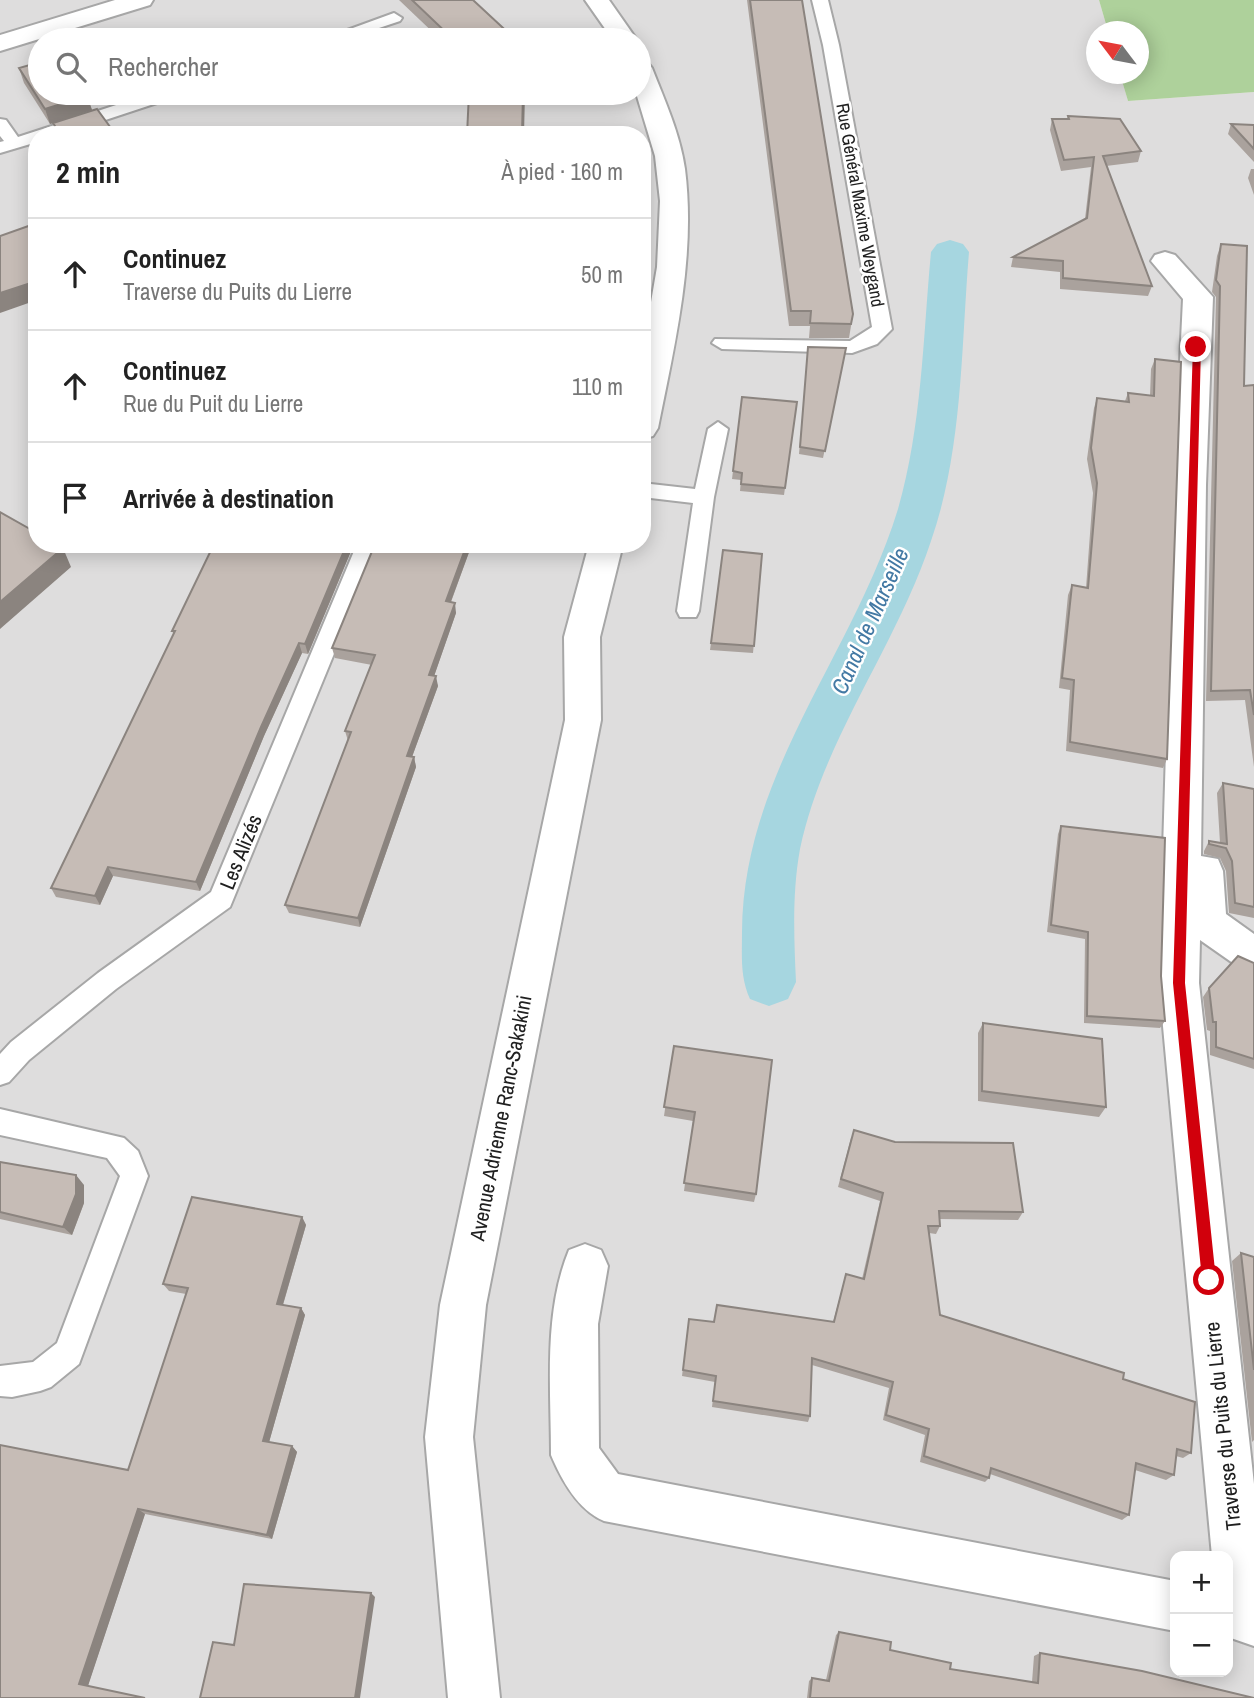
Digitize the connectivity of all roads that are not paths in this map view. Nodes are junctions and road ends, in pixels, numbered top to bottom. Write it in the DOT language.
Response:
graph roads {
  1 [pos="141,0"];
  2 [pos="597,0"];
  3 [pos="820,0"];
  4 [pos="394,18"];
  5 [pos="49,28"];
  6 [pos="364,28"];
  7 [pos="617,28"];
  8 [pos="28,34"];
  9 [pos="0,43"];
  10 [pos="651,99"];
  11 [pos="133,105"];
  12 [pos="0,124"];
  13 [pos="69,126"];
  14 [pos="28,139"];
  15 [pos="7,146"];
  16 [pos="1165,261"];
  17 [pos="722,343"];
  18 [pos="651,385"];
  19 [pos="718,429"];
  20 [pos="1216,461"];
  21 [pos="651,491"];
  22 [pos="704,497"];
  23 [pos="364,553"];
  24 [pos="604,553"];
  25 [pos="688,611"];
  26 [pos="1254,957"];
  27 [pos="0,1073"];
  28 [pos="0,1122"];
  29 [pos="585,1266"];
  30 [pos="0,1381"];
  31 [pos="1254,1500"];
  32 [pos="1236,1551"];
  33 [pos="1170,1605"];
  34 [pos="1241,1618"];
  35 [pos="474,1698"];
  1 -- 5 [label="street"];
  2 -- 7 [label="street"];
  3 -- 17 [label="lane, Rue Général Maxime Weygand"];
  4 -- 6 [label="lane"];
  8 -- 9 [label="street"];
  10 -- 18 [label="street"];
  11 -- 13 [label="lane"];
  12 -- 15 [label="lane"];
  14 -- 15 [label="lane"];
  16 -- 32 [label="street, Traverse du Puits du Lierre"];
  19 -- 22 [label="lane"];
  20 -- 26 [label="street"];
  21 -- 22 [label="lane"];
  22 -- 25 [label="lane"];
  23 -- 27 [label="lane, Les Alizés"];
  24 -- 35 [label="street, Avenue Adrienne Ranc-Sakakini"];
  28 -- 30 [label="lane"];
  29 -- 33 [label="street"];
  31 -- 32 [label="street"];
  32 -- 34 [label="street, Traverse du Puits du Lierre"];
}
